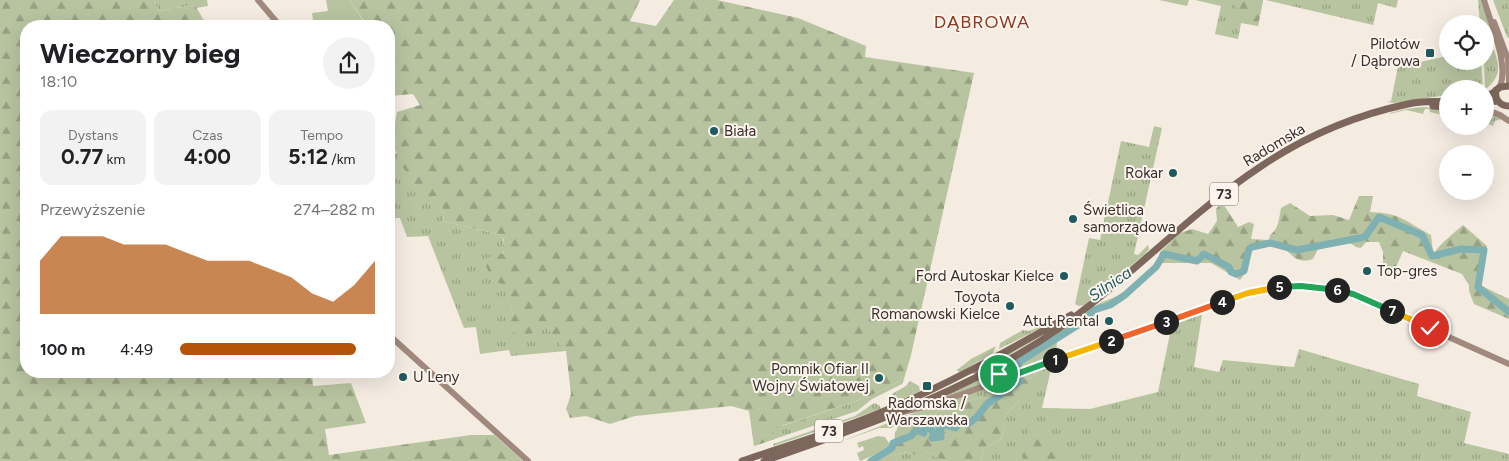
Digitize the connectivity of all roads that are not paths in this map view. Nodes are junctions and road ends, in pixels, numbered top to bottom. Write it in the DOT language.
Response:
graph roads {
  1 [pos="258,0"];
  2 [pos="1484,0"];
  3 [pos="275,20"];
  4 [pos="1509,82"];
  5 [pos="1509,86"];
  6 [pos="1498,88"];
  7 [pos="1494,90"];
  8 [pos="1439,101"];
  9 [pos="1494,101"];
  10 [pos="1498,101"];
  11 [pos="1439,107"];
  12 [pos="1508,107"];
  13 [pos="1396,108"];
  14 [pos="1494,113"];
  15 [pos="1509,121"];
  16 [pos="1087,307"];
  17 [pos="395,341"];
  18 [pos="1010,359"];
  19 [pos="1509,364"];
  20 [pos="971,370"];
  21 [pos="987,372"];
  22 [pos="1014,375"];
  23 [pos="901,408"];
  24 [pos="528,461"];
  25 [pos="742,461"];
  26 [pos="764,461"];
  1 -- 3 [label="street"];
  2 -- 4 [label="street"];
  2 -- 6 [label="street"];
  5 -- 6 [label="main road"];
  6 -- 7 [label="main road"];
  6 -- 10 [label="main road"];
  8 -- 13 [label="main road, Radomska / 73"];
  9 -- 10 [label="main road"];
  10 -- 12 [label="main road"];
  11 -- 13 [label="main road, Radomska / 73"];
  13 -- 16 [label="main road, Radomska / 73"];
  14 -- 15 [label="street"];
  16 -- 18 [label="main road, Radomska / 73"];
  16 -- 20 [label="main road, Radomska / 73"];
  17 -- 24 [label="street"];
  18 -- 21 [label="main road, 73"];
  18 -- 22 [label="street"];
  19 -- 22 [label="street"];
  20 -- 21 [label="street"];
  20 -- 23 [label="main road, 73"];
  21 -- 22 [label="street"];
  21 -- 23 [label="main road, 73"];
  22 -- 23 [label="street"];
  23 -- 25 [label="main road, 73"];
  23 -- 26 [label="main road, 73"];
}
